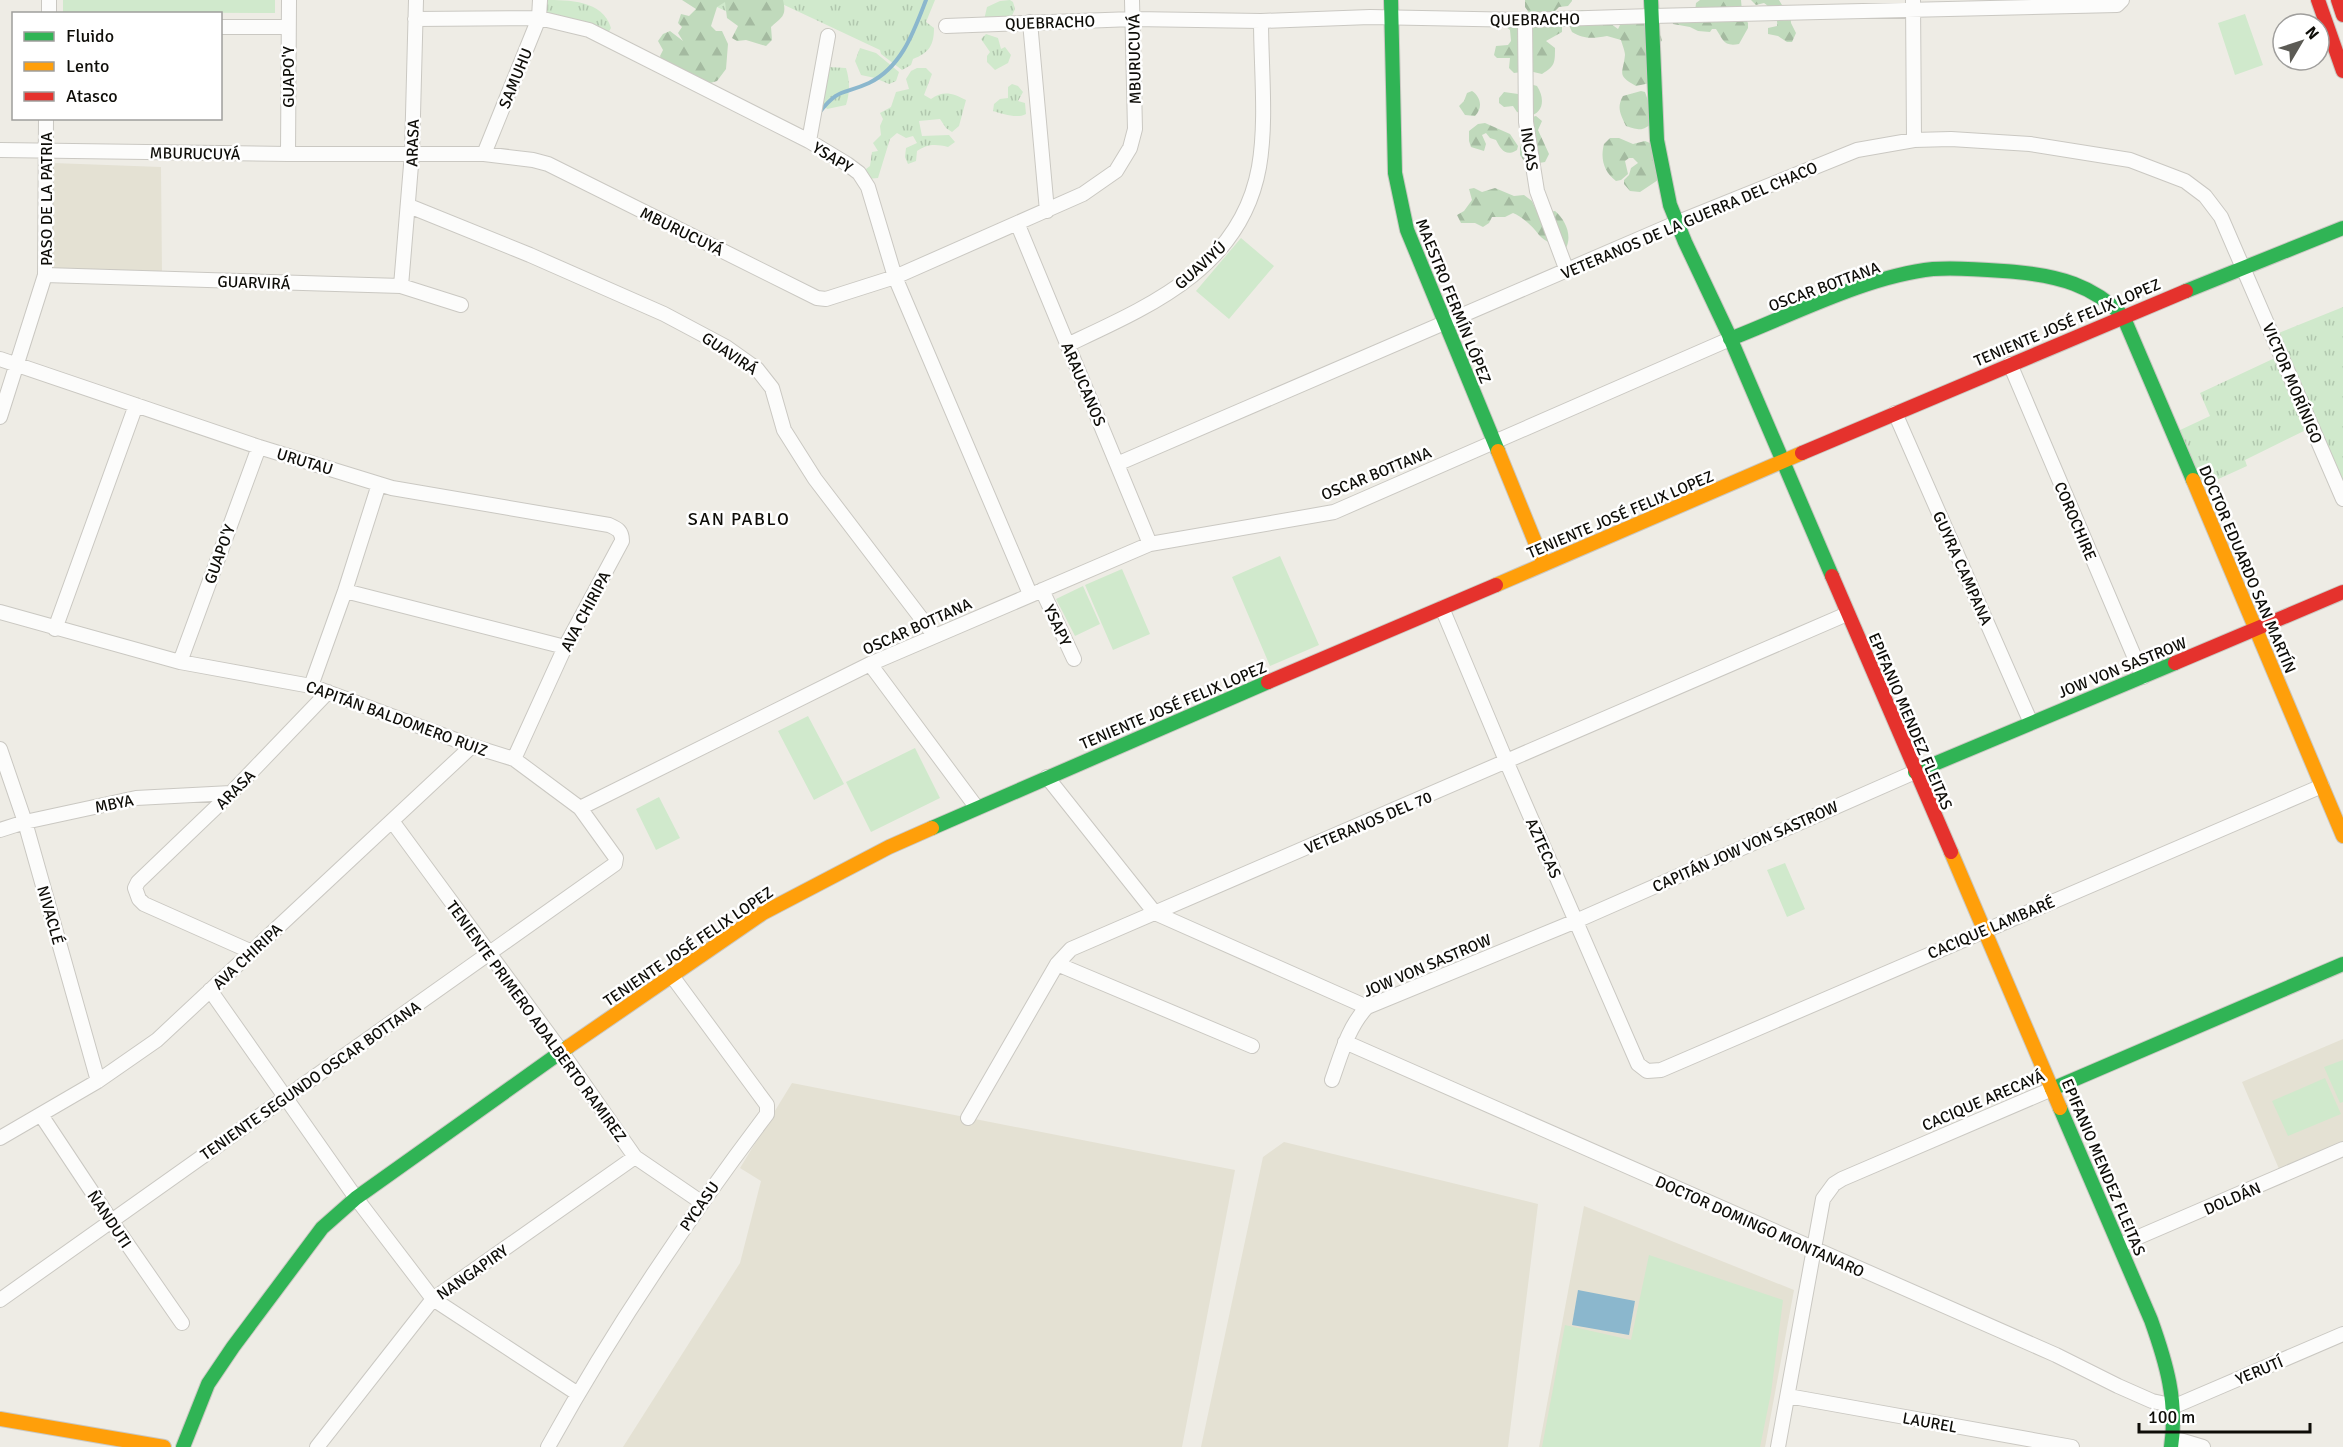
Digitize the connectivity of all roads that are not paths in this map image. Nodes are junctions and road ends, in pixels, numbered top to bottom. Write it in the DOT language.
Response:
graph roads {
  1 [pos="289,0"];
  2 [pos="416,0"];
  3 [pos="540,0"];
  4 [pos="1132,0"];
  5 [pos="1391,0"];
  6 [pos="1651,0"];
  7 [pos="2122,0"];
  8 [pos="2318,0"];
  9 [pos="2338,0"];
  10 [pos="1913,5"];
  11 [pos="2343,15"];
  12 [pos="1652,16"];
  13 [pos="539,18"];
  14 [pos="1391,18"];
  15 [pos="415,19"];
  16 [pos="1133,19"];
  17 [pos="1261,21"];
  18 [pos="1525,21"];
  19 [pos="1030,22"];
  20 [pos="946,26"];
  21 [pos="222,27"];
  22 [pos="288,27"];
  23 [pos="828,36"];
  24 [pos="2343,71"];
  25 [pos="46,120"];
  26 [pos="1914,140"];
  27 [pos="809,141"];
  28 [pos="0,150"];
  29 [pos="45,151"];
  30 [pos="412,153"];
  31 [pos="288,154"];
  32 [pos="484,154"];
  33 [pos="409,206"];
  34 [pos="1047,211"];
  35 [pos="1676,223"];
  36 [pos="1018,225"];
  37 [pos="2343,228"];
  38 [pos="2243,267"];
  39 [pos="1567,271"];
  40 [pos="45,275"];
  41 [pos="895,277"];
  42 [pos="401,286"];
  43 [pos="461,304"];
  44 [pos="2123,316"];
  45 [pos="1444,325"];
  46 [pos="1730,339"];
  47 [pos="1067,345"];
  48 [pos="0,359"];
  49 [pos="2010,364"];
  50 [pos="17,365"];
  51 [pos="136,405"];
  52 [pos="1895,413"];
  53 [pos="0,417"];
  54 [pos="1493,442"];
  55 [pos="259,447"];
  56 [pos="1784,462"];
  57 [pos="1117,464"];
  58 [pos="379,484"];
  59 [pos="2343,499"];
  60 [pos="618,529"];
  61 [pos="1150,544"];
  62 [pos="1544,564"];
  63 [pos="345,591"];
  64 [pos="1036,592"];
  65 [pos="2343,592"];
  66 [pos="1442,608"];
  67 [pos="0,612"];
  68 [pos="1847,614"];
  69 [pos="55,629"];
  70 [pos="2256,630"];
  71 [pos="934,635"];
  72 [pos="565,647"];
  73 [pos="1074,659"];
  74 [pos="180,662"];
  75 [pos="870,664"];
  76 [pos="2143,676"];
  77 [pos="311,686"];
  78 [pos="328,692"];
  79 [pos="2031,723"];
  80 [pos="472,746"];
  81 [pos="0,749"];
  82 [pos="514,759"];
  83 [pos="1507,763"];
  84 [pos="1914,772"];
  85 [pos="1047,777"];
  86 [pos="2322,786"];
  87 [pos="231,794"];
  88 [pos="580,808"];
  89 [pos="977,808"];
  90 [pos="392,821"];
  91 [pos="24,822"];
  92 [pos="0,830"];
  93 [pos="2343,836"];
  94 [pos="616,858"];
  95 [pos="1155,913"];
  96 [pos="1576,921"];
  97 [pos="1984,930"];
  98 [pos="252,952"];
  99 [pos="489,954"];
  100 [pos="1058,964"];
  101 [pos="2343,964"];
  102 [pos="672,976"];
  103 [pos="210,990"];
  104 [pos="1367,1007"];
  105 [pos="1345,1042"];
  106 [pos="1252,1046"];
  107 [pos="561,1051"];
  108 [pos="1661,1070"];
  109 [pos="1332,1080"];
  110 [pos="98,1081"];
  111 [pos="2052,1089"];
  112 [pos="285,1097"];
  113 [pos="41,1115"];
  114 [pos="968,1118"];
  115 [pos="0,1138"];
  116 [pos="2343,1149"];
  117 [pos="635,1157"];
  118 [pos="356,1197"];
  119 [pos="701,1202"];
  120 [pos="112,1222"];
  121 [pos="2120,1245"];
  122 [pos="1814,1250"];
  123 [pos="433,1299"];
  124 [pos="0,1300"];
  125 [pos="182,1323"];
  126 [pos="2343,1334"];
  127 [pos="578,1394"];
  128 [pos="1788,1396"];
  129 [pos="2175,1406"];
  130 [pos="0,1419"];
  131 [pos="2172,1443"];
  132 [pos="164,1447"];
  133 [pos="183,1447"];
  134 [pos="318,1447"];
  135 [pos="548,1447"];
  136 [pos="1778,1447"];
  137 [pos="2072,1447"];
  138 [pos="2203,1447"];
  1 -- 22 [label="street, GUAPO'Y"];
  2 -- 15 [label="street, ARASA"];
  3 -- 13 [label="street, SAMUHU"];
  4 -- 16 [label="street, MBURUCUYÁ"];
  5 -- 14 [label="main road, MAESTRO FERMÍN LÓPEZ"];
  6 -- 12 [label="main road, EPIFANIO MENDEZ FLEITAS"];
  7 -- 10 [label="street, QUEBRACHO"];
  8 -- 24 [label="main road"];
  9 -- 11 [label="main road"];
  10 -- 12 [label="street, QUEBRACHO"];
  10 -- 26 [label="street"];
  12 -- 18 [label="street, QUEBRACHO"];
  12 -- 35 [label="main road, EPIFANIO MENDEZ FLEITAS"];
  13 -- 15 [label="street, YSAPY"];
  13 -- 27 [label="street, YSAPY"];
  13 -- 32 [label="street, SAMUHU"];
  14 -- 17 [label="street, QUEBRACHO"];
  14 -- 18 [label="street, QUEBRACHO"];
  14 -- 45 [label="main road, MAESTRO FERMÍN LÓPEZ"];
  15 -- 30 [label="street, ARASA"];
  16 -- 17 [label="street, QUEBRACHO"];
  16 -- 19 [label="street, QUEBRACHO"];
  16 -- 34 [label="street, MBURUCUYÁ"];
  17 -- 47 [label="street, GUAVIYÚ"];
  18 -- 39 [label="street, INCAS"];
  19 -- 20 [label="street, QUEBRACHO"];
  19 -- 34 [label="street"];
  21 -- 22 [label="street"];
  22 -- 31 [label="street, GUAPO'Y"];
  23 -- 27 [label="street"];
  25 -- 29 [label="street, PASO DE LA PATRIA"];
  26 -- 35 [label="street, VETERANOS DE LA GUERRA DEL CHACO"];
  26 -- 38 [label="street, VETERANOS DE LA GUERRA DEL CHACO"];
  27 -- 41 [label="street, YSAPY"];
  28 -- 29 [label="street, MBURUCUYÁ"];
  29 -- 31 [label="street, MBURUCUYÁ"];
  29 -- 40 [label="street, PASO DE LA PATRIA"];
  30 -- 31 [label="street, MBURUCUYÁ"];
  30 -- 32 [label="street, MBURUCUYÁ"];
  30 -- 33 [label="street, ARASA"];
  32 -- 41 [label="street, MBURUCUYÁ"];
  33 -- 42 [label="street, ARASA"];
  33 -- 71 [label="street, GUAVIRÁ"];
  34 -- 36 [label="street, MBURUCUYÁ"];
  35 -- 39 [label="street, VETERANOS DE LA GUERRA DEL CHACO"];
  35 -- 46 [label="main road, EPIFANIO MENDEZ FLEITAS"];
  36 -- 41 [label="street, MBURUCUYÁ"];
  36 -- 47 [label="street, ARAUCANOS"];
  37 -- 38 [label="main road, TENIENTE JOSÉ FELIX LOPEZ"];
  38 -- 44 [label="main road, TENIENTE JOSÉ FELIX LOPEZ"];
  38 -- 59 [label="street, VICTOR MORÍNIGO"];
  39 -- 45 [label="street, VETERANOS DE LA GUERRA DEL CHACO"];
  40 -- 42 [label="street, GUARVIRÁ"];
  40 -- 50 [label="street, PASO DE LA PATRIA"];
  41 -- 64 [label="street, YSAPY"];
  42 -- 43 [label="street, GUARVIRÁ"];
  44 -- 46 [label="main road, OSCAR BOTTANA"];
  44 -- 49 [label="main road, TENIENTE JOSÉ FELIX LOPEZ"];
  44 -- 70 [label="main road, DOCTOR EDUARDO SAN MARTÍN"];
  45 -- 54 [label="main road, MAESTRO FERMÍN LÓPEZ"];
  45 -- 57 [label="street, VETERANOS DE LA GUERRA DEL CHACO"];
  46 -- 54 [label="street, OSCAR BOTTANA"];
  46 -- 56 [label="main road, EPIFANIO MENDEZ FLEITAS"];
  47 -- 57 [label="street, ARAUCANOS"];
  48 -- 50 [label="street, URUTAU"];
  49 -- 52 [label="main road, TENIENTE JOSÉ FELIX LOPEZ"];
  49 -- 76 [label="street, COROCHIRE"];
  50 -- 51 [label="street, URUTAU"];
  50 -- 53 [label="street, PASO DE LA PATRIA"];
  51 -- 55 [label="street, URUTAU"];
  51 -- 69 [label="street"];
  52 -- 56 [label="main road, TENIENTE JOSÉ FELIX LOPEZ"];
  52 -- 79 [label="street, GUYRA CAMPANA"];
  54 -- 61 [label="street, OSCAR BOTTANA"];
  54 -- 62 [label="main road, MAESTRO FERMÍN LÓPEZ"];
  55 -- 58 [label="street, URUTAU"];
  55 -- 74 [label="street, GUAPO'Y"];
  56 -- 62 [label="main road, TENIENTE JOSÉ FELIX LOPEZ"];
  56 -- 68 [label="main road, EPIFANIO MENDEZ FLEITAS"];
  57 -- 61 [label="street, ARAUCANOS"];
  58 -- 60 [label="street, URUTAU"];
  58 -- 63 [label="street"];
  60 -- 72 [label="street, AVA CHIRIPA"];
  61 -- 64 [label="street, OSCAR BOTTANA"];
  62 -- 66 [label="main road, TENIENTE JOSÉ FELIX LOPEZ"];
  63 -- 72 [label="street"];
  63 -- 77 [label="street"];
  64 -- 71 [label="street, OSCAR BOTTANA"];
  64 -- 73 [label="street, YSAPY"];
  65 -- 70 [label="main road, JOW VON SASTROW"];
  66 -- 83 [label="street, AZTECAS"];
  66 -- 85 [label="main road, TENIENTE JOSÉ FELIX LOPEZ"];
  67 -- 69 [label="street, CAPITÁN BALDOMERO RUIZ"];
  68 -- 83 [label="street, VETERANOS DEL 70"];
  68 -- 84 [label="main road, EPIFANIO MENDEZ FLEITAS"];
  69 -- 74 [label="street, CAPITÁN BALDOMERO RUIZ"];
  70 -- 76 [label="main road, JOW VON SASTROW"];
  70 -- 86 [label="main road, DOCTOR EDUARDO SAN MARTÍN"];
  71 -- 75 [label="street, OSCAR BOTTANA"];
  72 -- 82 [label="street, AVA CHIRIPA"];
  74 -- 77 [label="street, CAPITÁN BALDOMERO RUIZ"];
  75 -- 88 [label="street, OSCAR BOTTANA"];
  75 -- 89 [label="street"];
  76 -- 79 [label="main road, JOW VON SASTROW"];
  77 -- 78 [label="street, CAPITÁN BALDOMERO RUIZ"];
  78 -- 80 [label="street, CAPITÁN BALDOMERO RUIZ"];
  78 -- 87 [label="street, ARASA"];
  79 -- 84 [label="main road, JOW VON SASTROW"];
  80 -- 82 [label="street, CAPITÁN BALDOMERO RUIZ"];
  80 -- 90 [label="street, AVA CHIRIPA"];
  81 -- 91 [label="street, NIVACLÉ"];
  82 -- 88 [label="street, CAPITÁN BALDOMERO RUIZ"];
  83 -- 95 [label="street, VETERANOS DEL 70"];
  83 -- 96 [label="street, AZTECAS"];
  84 -- 96 [label="street, CAPITÁN JOW VON SASTROW"];
  84 -- 97 [label="main road, EPIFANIO MENDEZ FLEITAS"];
  85 -- 89 [label="main road, TENIENTE JOSÉ FELIX LOPEZ"];
  85 -- 95 [label="street"];
  86 -- 93 [label="main road, DOCTOR EDUARDO SAN MARTÍN"];
  86 -- 97 [label="street, CACIQUE LAMBARÉ"];
  87 -- 91 [label="street, MBYA"];
  87 -- 98 [label="street, ARASA"];
  88 -- 94 [label="street, CAPITÁN BALDOMERO RUIZ"];
  89 -- 102 [label="main road, TENIENTE JOSÉ FELIX LOPEZ"];
  90 -- 98 [label="street, AVA CHIRIPA"];
  90 -- 99 [label="street, TENIENTE PRIMERO ADALBERTO RAMIREZ"];
  91 -- 92 [label="street, MBYA"];
  91 -- 110 [label="street, NIVACLÉ"];
  94 -- 99 [label="street, TENIENTE SEGUNDO OSCAR BOTTANA"];
  95 -- 100 [label="street, VETERANOS DEL 70"];
  95 -- 104 [label="street"];
  96 -- 104 [label="street, JOW VON SASTROW"];
  96 -- 108 [label="street, AZTECAS"];
  97 -- 108 [label="street, CACIQUE LAMBARÉ"];
  97 -- 111 [label="main road, EPIFANIO MENDEZ FLEITAS"];
  98 -- 103 [label="street, AVA CHIRIPA"];
  99 -- 107 [label="street, TENIENTE PRIMERO ADALBERTO RAMIREZ"];
  99 -- 112 [label="street, TENIENTE SEGUNDO OSCAR BOTTANA"];
  100 -- 106 [label="street"];
  100 -- 114 [label="street, VETERANOS DEL 70"];
  101 -- 111 [label="main road, CACIQUE ARECAYÁ"];
  102 -- 107 [label="main road, TENIENTE JOSÉ FELIX LOPEZ"];
  102 -- 119 [label="street, PYCASU"];
  103 -- 110 [label="street, AVA CHIRIPA"];
  103 -- 112 [label="street"];
  104 -- 105 [label="street, JOW VON SASTROW"];
  105 -- 109 [label="street, JOW VON SASTROW"];
  105 -- 122 [label="street, DOCTOR DOMINGO MONTANARO"];
  107 -- 117 [label="street, TENIENTE PRIMERO ADALBERTO RAMIREZ"];
  107 -- 118 [label="main road, TENIENTE JOSÉ FELIX LOPEZ"];
  110 -- 113 [label="street, AVA CHIRIPA"];
  111 -- 121 [label="main road, EPIFANIO MENDEZ FLEITAS"];
  111 -- 122 [label="street, CACIQUE ARECAYÁ"];
  112 -- 118 [label="street"];
  112 -- 120 [label="street, TENIENTE SEGUNDO OSCAR BOTTANA"];
  113 -- 115 [label="street, AVA CHIRIPA"];
  113 -- 120 [label="street, ÑANDUTI"];
  116 -- 121 [label="street, DOLDÁN"];
  117 -- 119 [label="street, TENIENTE PRIMERO ADALBERTO RAMIREZ"];
  117 -- 123 [label="street, NANGAPIRY"];
  118 -- 123 [label="street"];
  118 -- 133 [label="main road, TENIENTE JOSÉ FELIX LOPEZ"];
  119 -- 127 [label="street, PYCASU"];
  120 -- 124 [label="street, TENIENTE SEGUNDO OSCAR BOTTANA"];
  120 -- 125 [label="street, ÑANDUTI"];
  121 -- 129 [label="main road, EPIFANIO MENDEZ FLEITAS"];
  122 -- 128 [label="street, CACIQUE ARECAYÁ"];
  122 -- 129 [label="street, DOCTOR DOMINGO MONTANARO"];
  123 -- 127 [label="street"];
  123 -- 134 [label="street, NANGAPIRY"];
  126 -- 129 [label="street, YERUTÍ"];
  127 -- 135 [label="street, PYCASU"];
  128 -- 136 [label="street, CACIQUE ARECAYÁ"];
  128 -- 137 [label="street, LAUREL"];
  129 -- 131 [label="main road, EPIFANIO MENDEZ FLEITAS"];
  130 -- 132 [label="main road"];
  131 -- 138 [label="street"];
}
